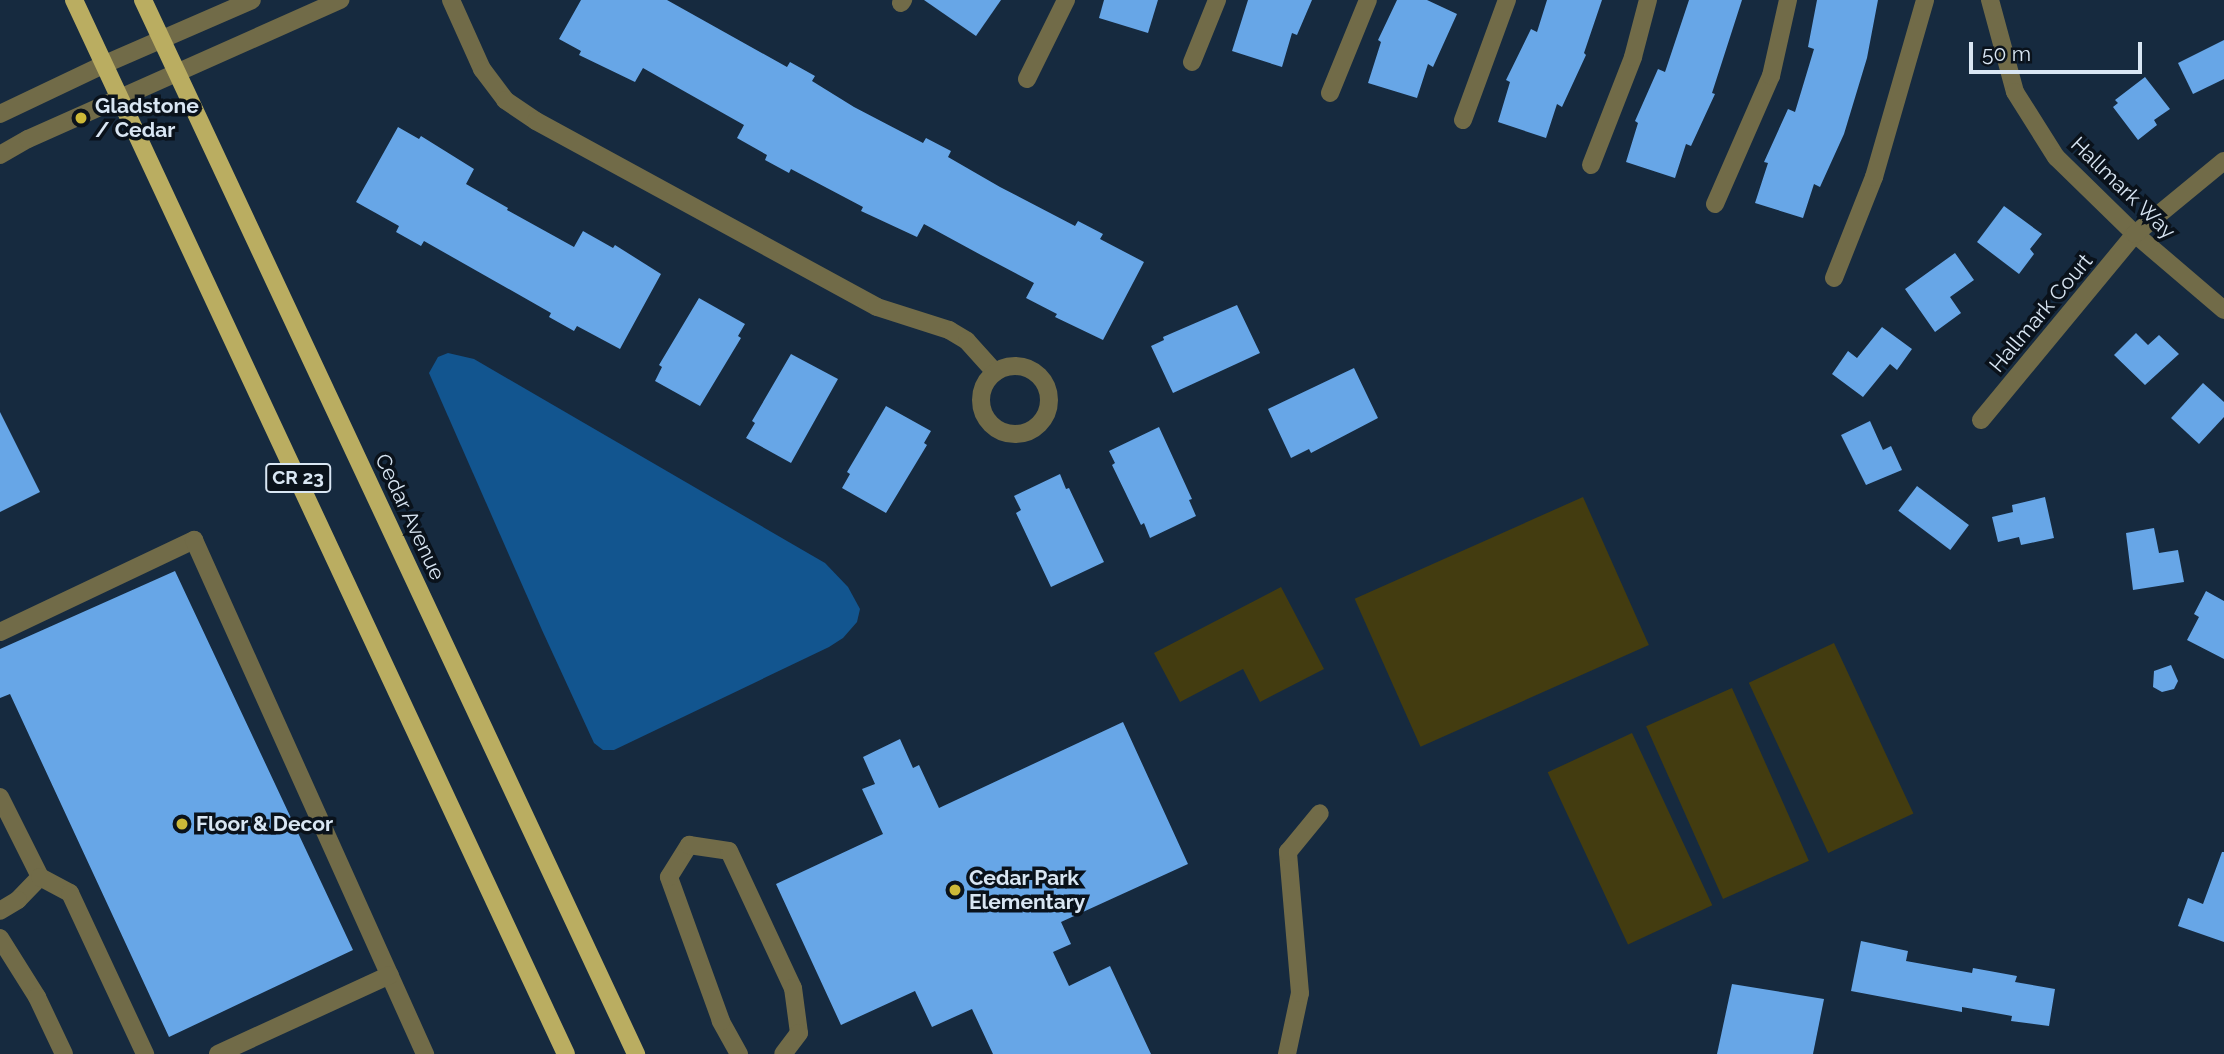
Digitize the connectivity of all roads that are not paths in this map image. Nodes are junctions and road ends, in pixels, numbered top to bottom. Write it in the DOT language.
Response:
graph roads {
  1 [pos="74,0"];
  2 [pos="143,0"];
  3 [pos="252,0"];
  4 [pos="340,0"];
  5 [pos="452,0"];
  6 [pos="1066,0"];
  7 [pos="1217,0"];
  8 [pos="1368,0"];
  9 [pos="1507,0"];
  10 [pos="1648,0"];
  11 [pos="1788,0"];
  12 [pos="1925,0"];
  13 [pos="1990,0"];
  14 [pos="162,40"];
  15 [pos="1192,62"];
  16 [pos="105,64"];
  17 [pos="177,74"];
  18 [pos="1027,79"];
  19 [pos="1330,93"];
  20 [pos="121,99"];
  21 [pos="0,114"];
  22 [pos="1463,120"];
  23 [pos="0,155"];
  24 [pos="2224,161"];
  25 [pos="1591,165"];
  26 [pos="1715,204"];
  27 [pos="2136,234"];
  28 [pos="1834,278"];
  29 [pos="2224,310"];
  30 [pos="995,372"];
  31 [pos="1982,420"];
  32 [pos="0,632"];
  33 [pos="0,797"];
  34 [pos="1320,813"];
  35 [pos="40,877"];
  36 [pos="0,911"];
  37 [pos="0,938"];
  38 [pos="390,975"];
  39 [pos="64,1054"];
  40 [pos="145,1054"];
  41 [pos="218,1054"];
  42 [pos="425,1054"];
  43 [pos="566,1054"];
  44 [pos="636,1054"];
  45 [pos="739,1054"];
  46 [pos="783,1054"];
  47 [pos="1287,1054"];
  1 -- 16 [label="main road, CR 23"];
  2 -- 14 [label="main road, Cedar Avenue / CR 23"];
  3 -- 14 [label="street"];
  4 -- 17 [label="street"];
  5 -- 30 [label="street"];
  6 -- 18 [label="street"];
  7 -- 15 [label="street"];
  8 -- 19 [label="street"];
  9 -- 22 [label="street"];
  10 -- 25 [label="street"];
  11 -- 26 [label="street"];
  12 -- 28 [label="street"];
  13 -- 27 [label="street, Hallmark Way"];
  14 -- 16 [label="street"];
  14 -- 17 [label="main road, Cedar Avenue / CR 23"];
  16 -- 20 [label="main road, CR 23"];
  16 -- 21 [label="street"];
  17 -- 20 [label="street"];
  17 -- 44 [label="main road, Cedar Avenue / CR 23"];
  20 -- 23 [label="street"];
  20 -- 43 [label="main road, CR 23"];
  24 -- 27 [label="street, Hallmark Court"];
  27 -- 29 [label="street, Hallmark Way"];
  27 -- 31 [label="street, Hallmark Court"];
  32 -- 38 [label="street"];
  33 -- 35 [label="street"];
  34 -- 47 [label="street"];
  35 -- 36 [label="street"];
  35 -- 40 [label="street"];
  37 -- 39 [label="street"];
  38 -- 41 [label="street"];
  38 -- 42 [label="street"];
  45 -- 46 [label="street"];
}
